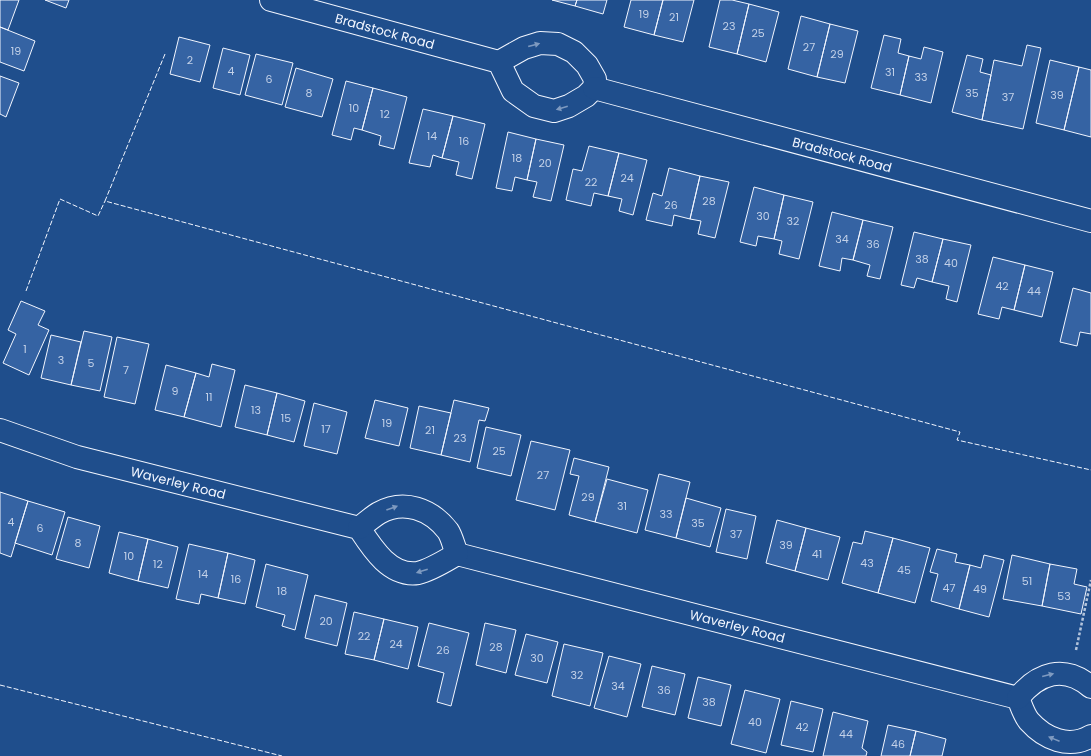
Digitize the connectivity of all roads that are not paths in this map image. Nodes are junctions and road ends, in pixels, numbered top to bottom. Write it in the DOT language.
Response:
graph roads {
  1 [pos="271,0"];
  2 [pos="499,62"];
  3 [pos="594,88"];
  4 [pos="1091,221"];
  5 [pos="0,430"];
  6 [pos="359,528"];
  7 [pos="456,554"];
  8 [pos="1091,687"];
  9 [pos="1018,698"];
  10 [pos="1091,736"];
  1 -- 2 [label="street, Bradstock Road"];
  2 -- 3 [label="street, one-way"];
  3 -- 2 [label="street, one-way"];
  3 -- 4 [label="street, Bradstock Road"];
  5 -- 6 [label="street, Waverley Road"];
  7 -- 6 [label="street, one-way"];
  6 -- 7 [label="street, one-way"];
  7 -- 9 [label="street, Waverley Road"];
  9 -- 8 [label="street, one-way"];
  10 -- 9 [label="street, one-way"];
}
